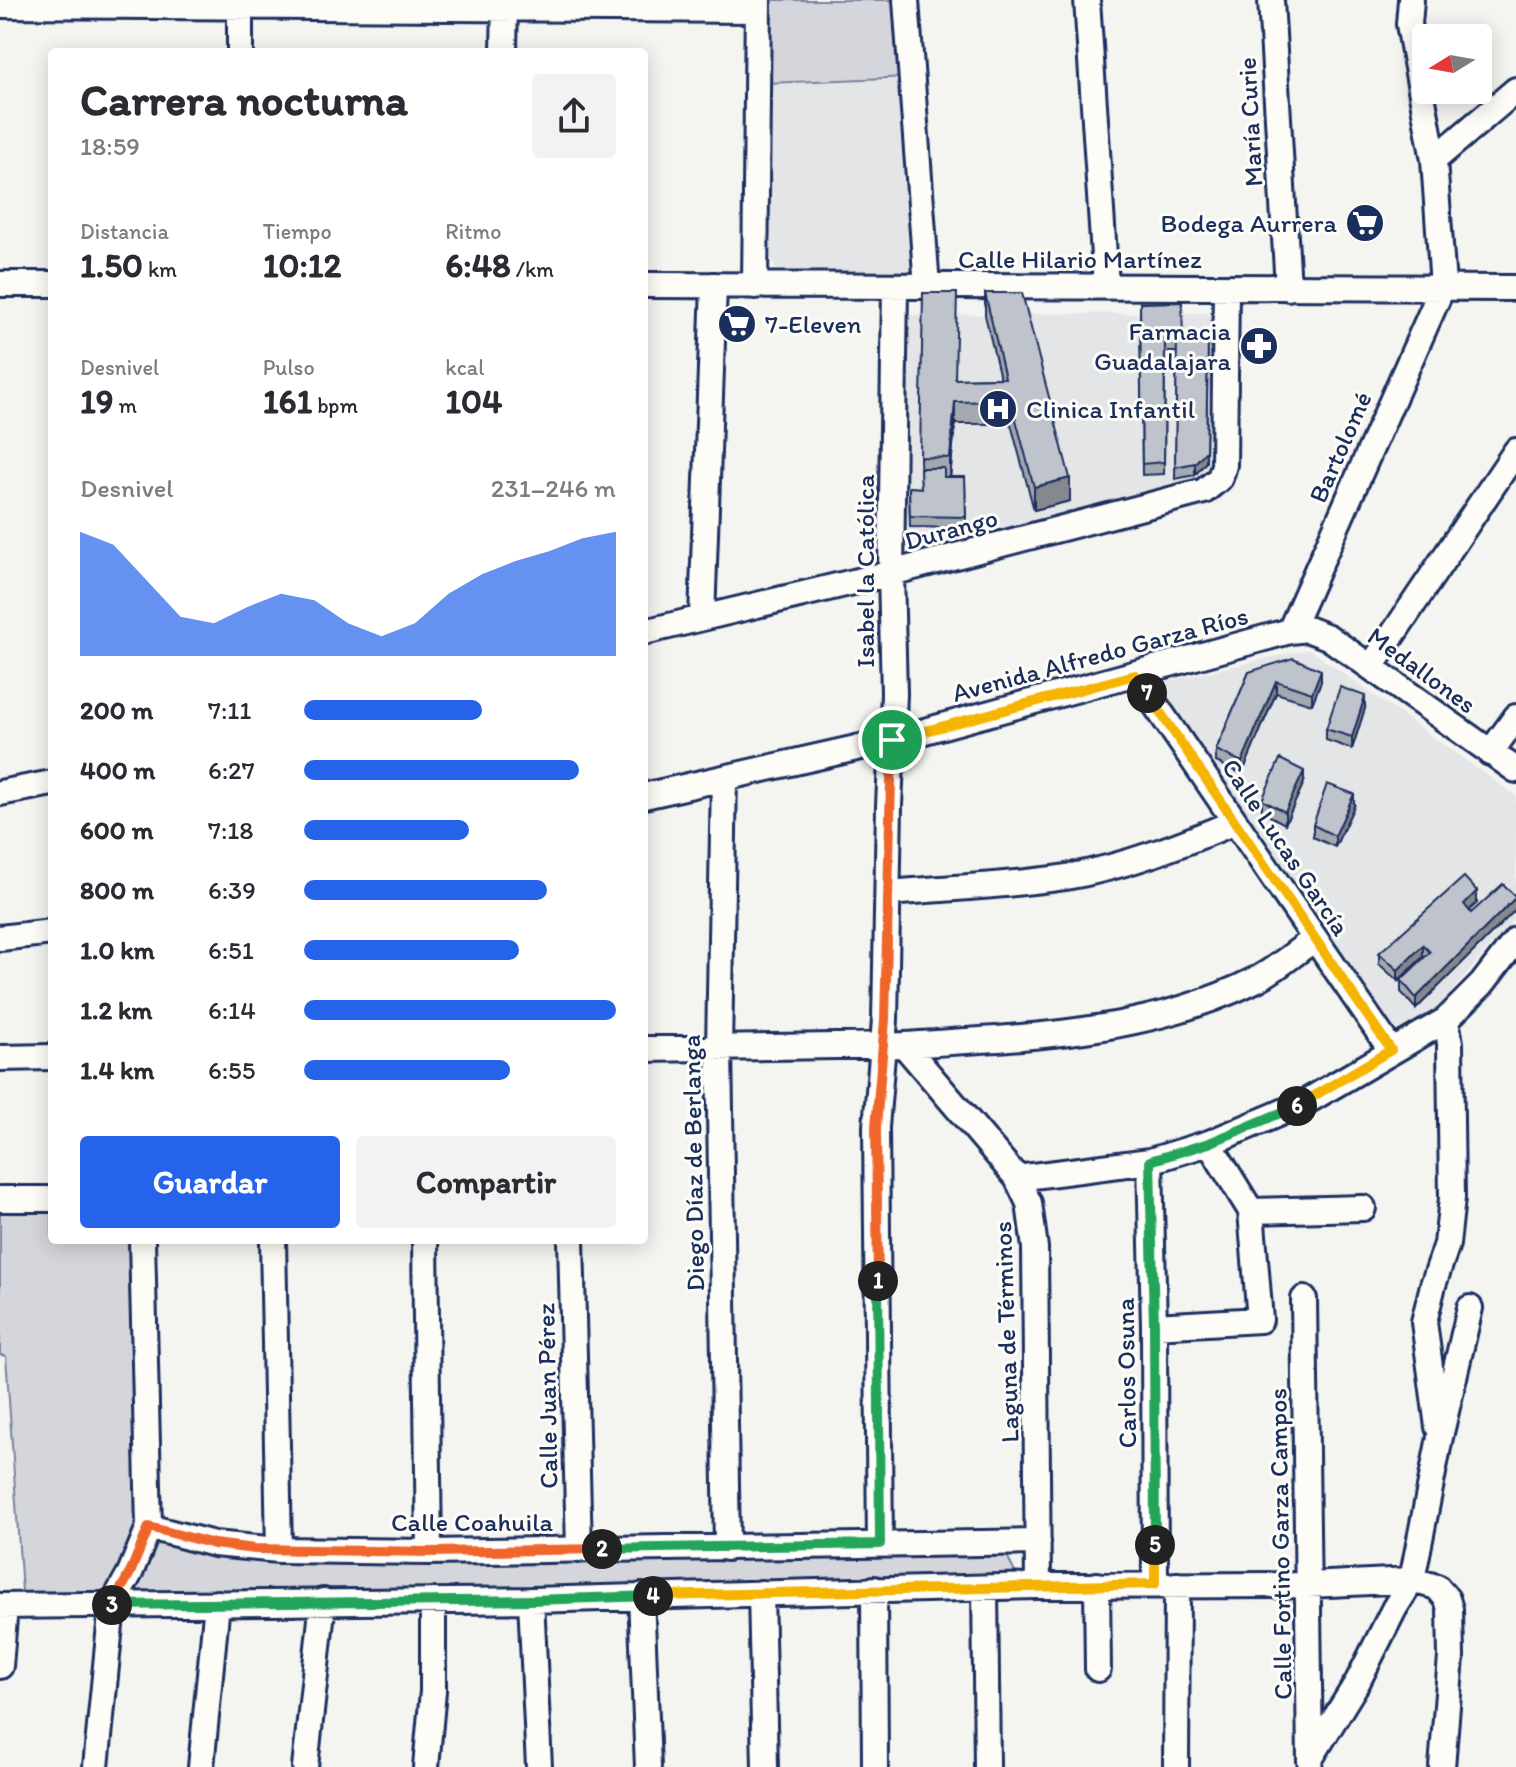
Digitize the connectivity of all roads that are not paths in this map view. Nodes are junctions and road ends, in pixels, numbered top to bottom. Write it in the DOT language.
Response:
graph roads {
  1 [pos="906,0"];
  2 [pos="1087,0"];
  3 [pos="1271,0"];
  4 [pos="1411,0"];
  5 [pos="240,4"];
  6 [pos="0,5"];
  7 [pos="505,5"];
  8 [pos="758,5"];
  9 [pos="240,48"];
  10 [pos="504,48"];
  11 [pos="1516,90"];
  12 [pos="1434,160"];
  13 [pos="0,284"];
  14 [pos="48,284"];
  15 [pos="648,285"];
  16 [pos="714,285"];
  17 [pos="755,286"];
  18 [pos="1106,286"];
  19 [pos="1443,286"];
  20 [pos="895,287"];
  21 [pos="927,287"];
  22 [pos="1226,288"];
  23 [pos="1288,288"];
  24 [pos="1516,288"];
  25 [pos="1516,451"];
  26 [pos="891,573"];
  27 [pos="702,618"];
  28 [pos="648,631"];
  29 [pos="1290,631"];
  30 [pos="1371,667"];
  31 [pos="1135,675"];
  32 [pos="1516,717"];
  33 [pos="892,740"];
  34 [pos="1490,753"];
  35 [pos="1516,770"];
  36 [pos="724,778"];
  37 [pos="48,784"];
  38 [pos="0,793"];
  39 [pos="648,795"];
  40 [pos="1235,822"];
  41 [pos="888,893"];
  42 [pos="48,932"];
  43 [pos="0,938"];
  44 [pos="1315,939"];
  45 [pos="1516,940"];
  46 [pos="1446,1020"];
  47 [pos="894,1045"];
  48 [pos="719,1048"];
  49 [pos="648,1049"];
  50 [pos="1391,1050"];
  51 [pos="48,1057"];
  52 [pos="0,1058"];
  53 [pos="1209,1143"];
  54 [pos="1150,1161"];
  55 [pos="1017,1178"];
  56 [pos="0,1199"];
  57 [pos="48,1199"];
  58 [pos="1363,1208"];
  59 [pos="1251,1211"];
  60 [pos="142,1244"];
  61 [pos="273,1244"];
  62 [pos="425,1244"];
  63 [pos="571,1244"];
  64 [pos="1470,1308"];
  65 [pos="1305,1310"];
  66 [pos="1154,1326"];
  67 [pos="1440,1437"];
  68 [pos="149,1527"];
  69 [pos="1038,1542"];
  70 [pos="880,1544"];
  71 [pos="727,1548"];
  72 [pos="279,1550"];
  73 [pos="579,1550"];
  74 [pos="429,1552"];
  75 [pos="1412,1580"];
  76 [pos="1166,1584"];
  77 [pos="1097,1585"];
  78 [pos="1308,1585"];
  79 [pos="1038,1586"];
  80 [pos="985,1588"];
  81 [pos="874,1589"];
  82 [pos="761,1593"];
  83 [pos="641,1596"];
  84 [pos="531,1600"];
  85 [pos="323,1601"];
  86 [pos="433,1601"];
  87 [pos="217,1603"];
  88 [pos="112,1605"];
  89 [pos="2,1606"];
  90 [pos="0,1666"];
  91 [pos="1098,1669"];
  92 [pos="1310,1763"];
  93 [pos="96,1767"];
  94 [pos="201,1767"];
  95 [pos="305,1767"];
  96 [pos="426,1767"];
  97 [pos="539,1767"];
  98 [pos="648,1767"];
  99 [pos="765,1767"];
  100 [pos="875,1767"];
  101 [pos="987,1767"];
  102 [pos="1176,1767"];
  103 [pos="1442,1767"];
  1 -- 21 [label="street"];
  2 -- 18 [label="street"];
  3 -- 23 [label="street, María Curie"];
  4 -- 12 [label="street"];
  5 -- 6 [label="street"];
  5 -- 7 [label="street"];
  5 -- 9 [label="street"];
  7 -- 8 [label="street"];
  7 -- 10 [label="street"];
  8 -- 17 [label="street"];
  11 -- 12 [label="street"];
  12 -- 19 [label="street"];
  13 -- 14 [label="street"];
  15 -- 16 [label="street, Calle Hilario Martínez"];
  16 -- 17 [label="street, Calle Hilario Martínez"];
  16 -- 27 [label="street"];
  17 -- 20 [label="street, Calle Hilario Martínez"];
  18 -- 21 [label="street, Calle Hilario Martínez"];
  18 -- 22 [label="street, Calle Hilario Martínez"];
  19 -- 23 [label="street, Calle Hilario Martínez"];
  19 -- 24 [label="street, Calle Hilario Martínez"];
  19 -- 29 [label="street, Bartolomé"];
  20 -- 21 [label="street, Calle Hilario Martínez"];
  20 -- 26 [label="street, Isabel la Católica"];
  22 -- 23 [label="street, Calle Hilario Martínez"];
  22 -- 26 [label="street, Durango"];
  25 -- 30 [label="street"];
  26 -- 27 [label="street, Durango"];
  26 -- 33 [label="street, Isabel la Católica"];
  27 -- 28 [label="street, Durango"];
  29 -- 30 [label="street, Medallones"];
  29 -- 31 [label="street, Avenida Alfredo Garza Ríos"];
  30 -- 34 [label="street, Medallones"];
  31 -- 33 [label="street, Avenida Alfredo Garza Ríos"];
  31 -- 40 [label="street, Calle Lucas García"];
  32 -- 34 [label="street"];
  33 -- 36 [label="street, Avenida Alfredo Garza Ríos"];
  33 -- 41 [label="street, Isabel la Católica"];
  34 -- 35 [label="street, Medallones"];
  36 -- 39 [label="street, Avenida Alfredo Garza Ríos"];
  36 -- 48 [label="street, Diego Díaz de Berlanga"];
  37 -- 38 [label="street"];
  40 -- 41 [label="street"];
  40 -- 44 [label="street, Calle Lucas García"];
  41 -- 47 [label="street, Isabel la Católica"];
  42 -- 43 [label="street"];
  44 -- 47 [label="street"];
  44 -- 50 [label="street, Calle Lucas García"];
  45 -- 46 [label="street"];
  46 -- 50 [label="street"];
  46 -- 67 [label="street"];
  47 -- 48 [label="street"];
  47 -- 55 [label="street, Laguna de Términos"];
  47 -- 70 [label="street, Isabel la Católica"];
  48 -- 49 [label="street"];
  48 -- 71 [label="street, Diego Díaz de Berlanga"];
  50 -- 53 [label="street"];
  51 -- 52 [label="street"];
  53 -- 54 [label="street"];
  53 -- 59 [label="street"];
  54 -- 55 [label="street"];
  54 -- 66 [label="street, Carlos Osuna"];
  55 -- 69 [label="street, Laguna de Términos"];
  56 -- 57 [label="street"];
  58 -- 59 [label="street"];
  59 -- 66 [label="street"];
  60 -- 68 [label="street"];
  61 -- 72 [label="street"];
  62 -- 74 [label="street"];
  63 -- 73 [label="street, Calle Juan Pérez"];
  64 -- 67 [label="street"];
  65 -- 78 [label="street, Calle Fortino Garza Campos"];
  66 -- 76 [label="street, Carlos Osuna"];
  67 -- 75 [label="street"];
  68 -- 72 [label="street, Calle Coahuila"];
  68 -- 88 [label="street"];
  69 -- 70 [label="street, Calle Coahuila"];
  69 -- 79 [label="street, Laguna de Términos"];
  70 -- 71 [label="street, Calle Coahuila"];
  71 -- 73 [label="street, Calle Coahuila"];
  72 -- 74 [label="street, Calle Coahuila"];
  73 -- 74 [label="street, Calle Coahuila"];
  75 -- 78 [label="street"];
  75 -- 92 [label="street"];
  75 -- 103 [label="street"];
  76 -- 77 [label="street"];
  76 -- 78 [label="street"];
  76 -- 102 [label="street, Carlos Osuna"];
  77 -- 79 [label="street"];
  77 -- 91 [label="street"];
  78 -- 92 [label="street, Calle Fortino Garza Campos"];
  79 -- 80 [label="street"];
  80 -- 81 [label="street"];
  80 -- 101 [label="street"];
  81 -- 82 [label="street"];
  81 -- 100 [label="street"];
  82 -- 83 [label="street"];
  82 -- 99 [label="street"];
  83 -- 84 [label="street"];
  83 -- 98 [label="street"];
  84 -- 86 [label="street"];
  84 -- 97 [label="street"];
  85 -- 86 [label="street"];
  85 -- 87 [label="street"];
  85 -- 95 [label="street"];
  86 -- 96 [label="street"];
  87 -- 88 [label="street"];
  87 -- 94 [label="street"];
  88 -- 89 [label="street"];
  88 -- 93 [label="street"];
  89 -- 90 [label="street"];
}
